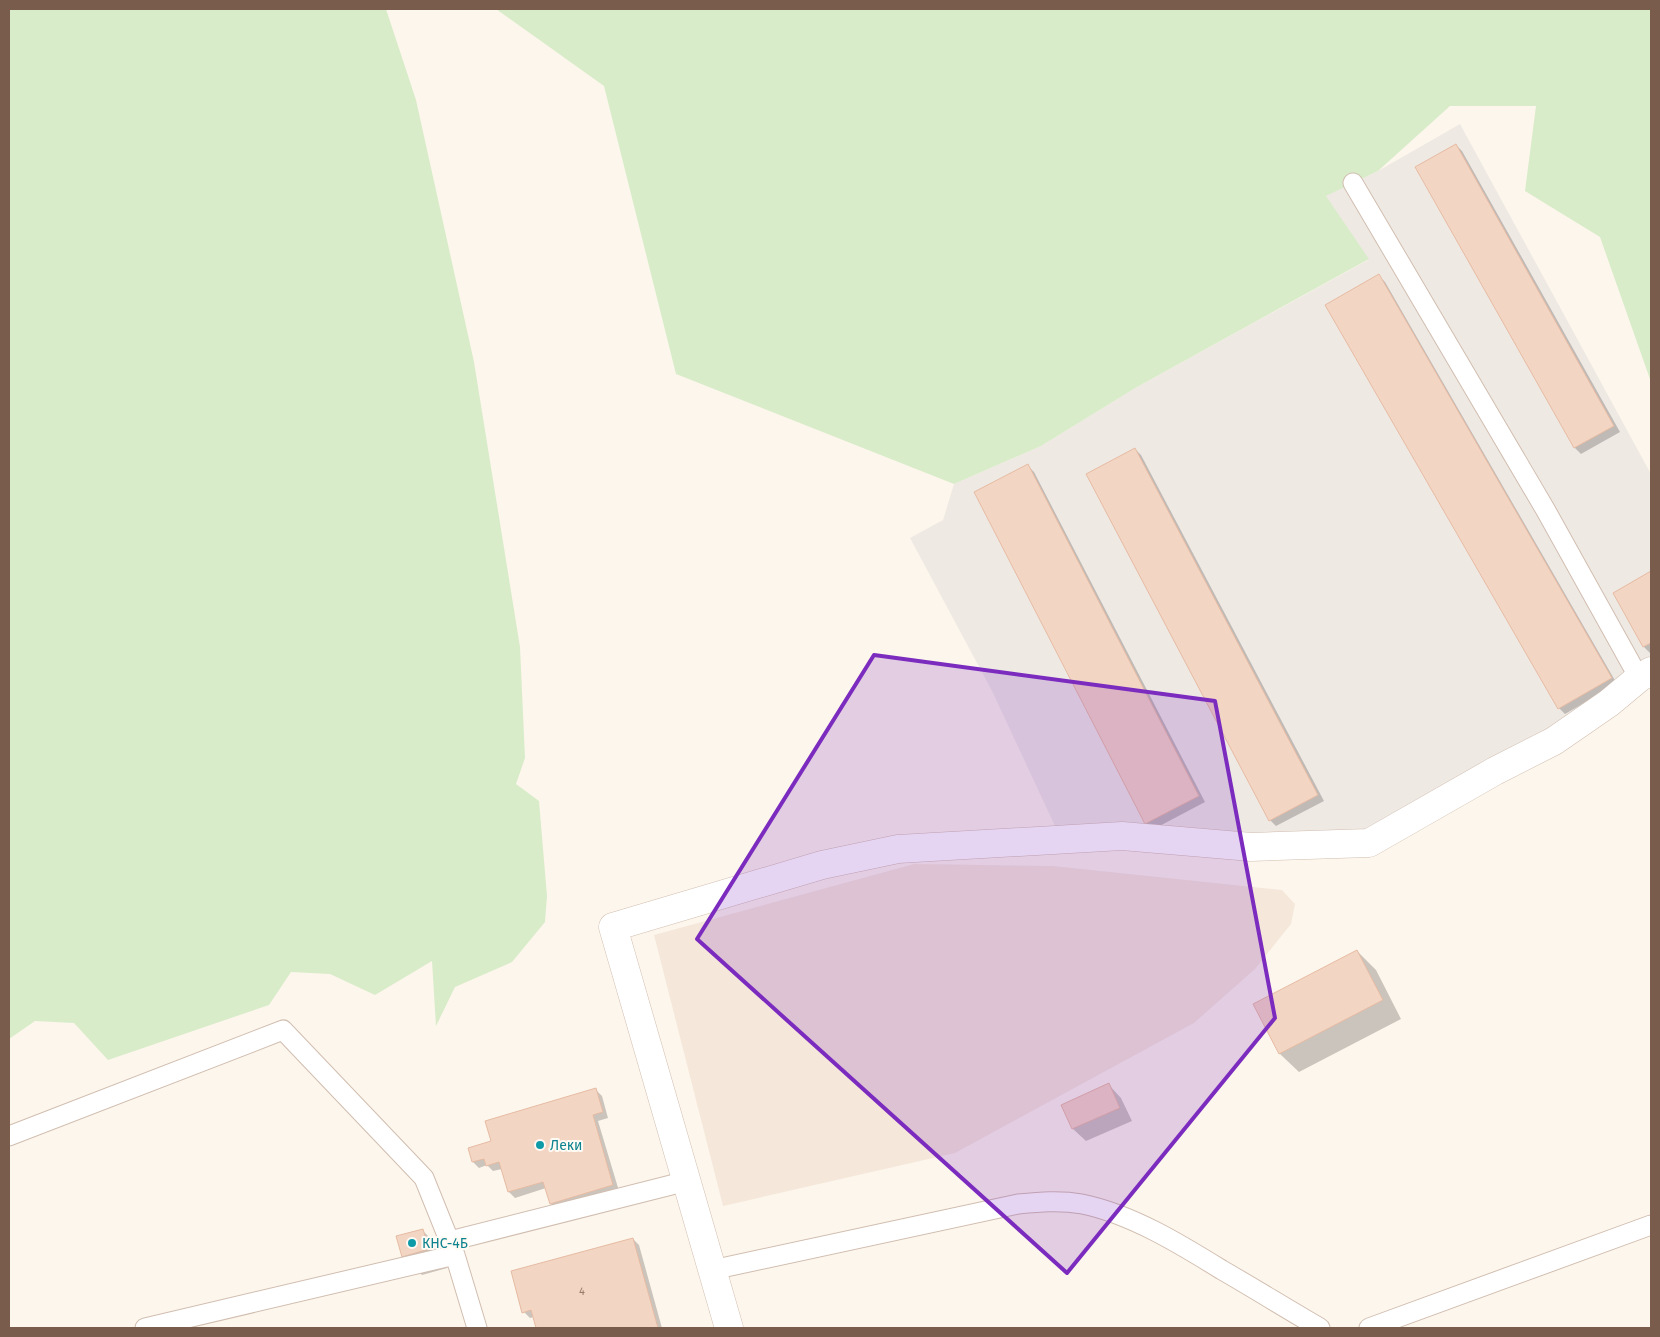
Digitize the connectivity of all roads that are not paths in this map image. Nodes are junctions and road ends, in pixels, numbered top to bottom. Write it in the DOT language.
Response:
graph roads {
  1 [pos="1353,182"];
  2 [pos="1645,674"];
  3 [pos="9,1136"];
  4 [pos="686,1181"];
  5 [pos="1651,1225"];
  6 [pos="453,1248"];
  7 [pos="712,1270"];
  8 [pos="145,1328"];
  9 [pos="477,1328"];
  10 [pos="729,1328"];
  11 [pos="1320,1328"];
  12 [pos="1368,1328"];
  1 -- 2 [label="lane"];
  2 -- 4 [label="street"];
  3 -- 6 [label="lane"];
  4 -- 6 [label="lane"];
  4 -- 7 [label="street"];
  5 -- 12 [label="lane"];
  6 -- 8 [label="lane"];
  6 -- 9 [label="lane"];
  7 -- 10 [label="street"];
  7 -- 11 [label="lane"];
}
